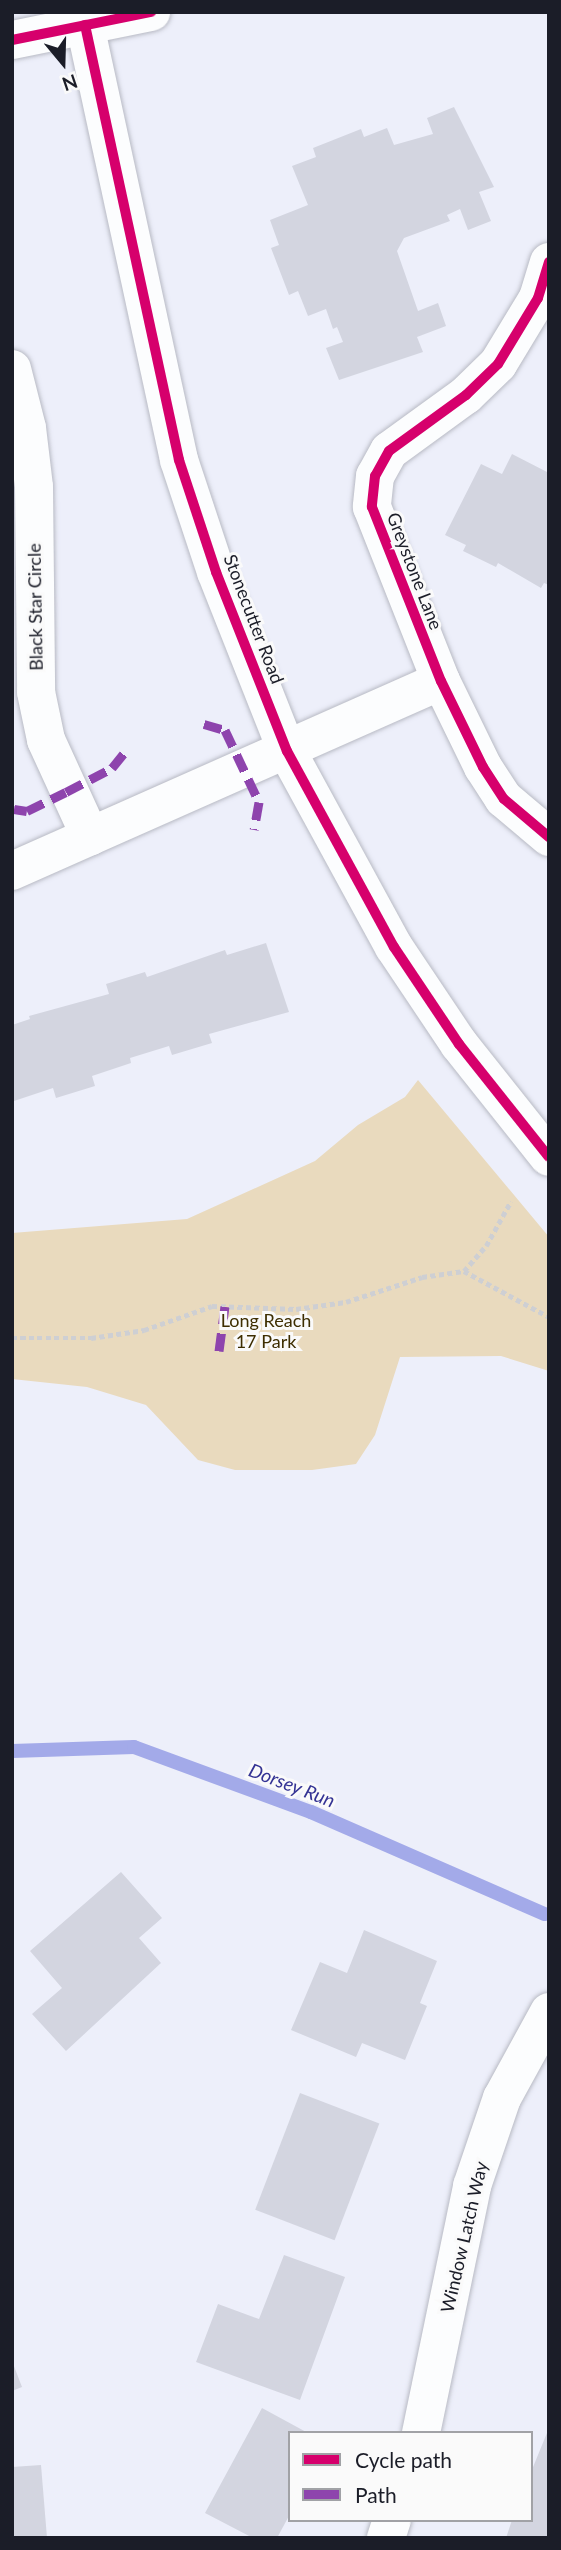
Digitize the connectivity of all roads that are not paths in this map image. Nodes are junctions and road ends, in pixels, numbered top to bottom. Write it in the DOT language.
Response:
graph roads {
  1 [pos="151,12"];
  2 [pos="85,25"];
  3 [pos="12,29"];
  4 [pos="12,40"];
  5 [pos="549,262"];
  6 [pos="12,369"];
  7 [pos="440,681"];
  8 [pos="287,751"];
  9 [pos="90,836"];
  10 [pos="549,837"];
  11 [pos="12,871"];
  12 [pos="549,1157"];
  13 [pos="549,2012"];
  14 [pos="421,2431"];
  1 -- 2 [label="street"];
  2 -- 3 [label="street"];
  2 -- 4 [label="street"];
  2 -- 8 [label="street, Stonecutter Road"];
  5 -- 7 [label="street, Greystone Lane"];
  6 -- 9 [label="street, Black Star Circle"];
  7 -- 8 [label="street"];
  7 -- 10 [label="street, Greystone Lane"];
  8 -- 9 [label="street"];
  8 -- 12 [label="street, Stonecutter Road"];
  9 -- 11 [label="street"];
  13 -- 14 [label="street, Window Latch Way"];
}
